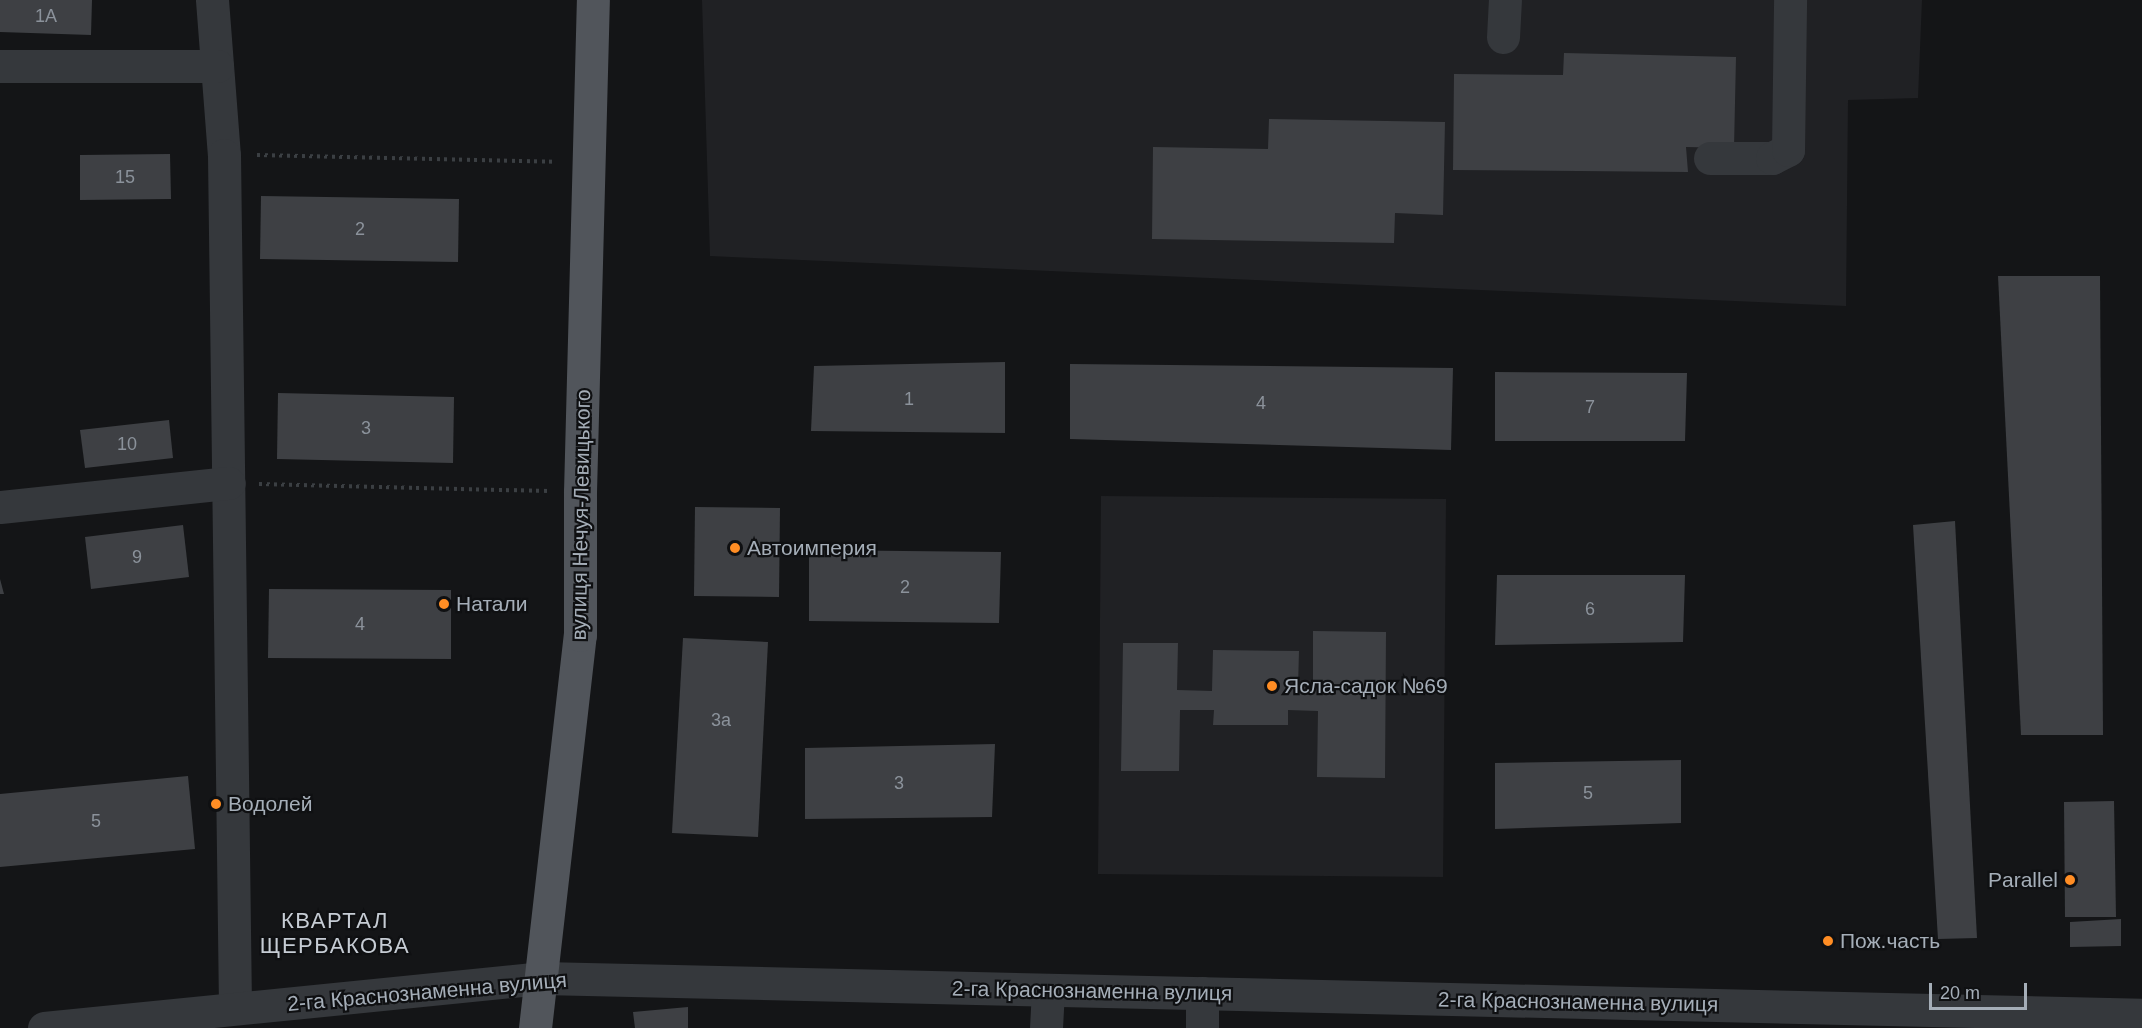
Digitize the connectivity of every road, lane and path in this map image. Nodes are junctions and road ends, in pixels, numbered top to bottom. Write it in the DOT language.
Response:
graph roads {
  1 [pos="212,0"];
  2 [pos="594,0"];
  3 [pos="1506,0"];
  4 [pos="1790,0"];
  5 [pos="1503,37"];
  6 [pos="0,66"];
  7 [pos="217,66"];
  8 [pos="224,155"];
  9 [pos="1710,158"];
  10 [pos="589,163"];
  11 [pos="229,483"];
  12 [pos="580,492"];
  13 [pos="0,507"];
  14 [pos="542,978"];
  15 [pos="1048,990"];
  16 [pos="1202,993"];
  17 [pos="235,1008"];
  18 [pos="2142,1015"];
  19 [pos="1870,1018"];
  20 [pos="44,1028"];
  21 [pos="535,1028"];
  22 [pos="1046,1028"];
  23 [pos="1202,1028"];
  1 -- 7 [label="street"];
  2 -- 10 [label="main road, вулиця Нечуя-Левицького"];
  3 -- 5 [label="street"];
  4 -- 9 [label="street"];
  6 -- 7 [label="street"];
  7 -- 8 [label="street"];
  8 -- 10 [label="path"];
  8 -- 11 [label="street"];
  10 -- 12 [label="main road, вулиця Нечуя-Левицького"];
  11 -- 12 [label="path"];
  11 -- 13 [label="street"];
  11 -- 17 [label="street"];
  12 -- 14 [label="main road, вулиця Нечуя-Левицького"];
  14 -- 15 [label="street, 2-га Краснознаменна вулиця"];
  14 -- 17 [label="street, 2-га Краснознаменна вулиця"];
  14 -- 21 [label="main road, вулиця Нечуя-Левицького"];
  15 -- 16 [label="street, 2-га Краснознаменна вулиця"];
  15 -- 22 [label="street"];
  16 -- 19 [label="street, 2-га Краснознаменна вулиця"];
  16 -- 23 [label="street"];
  17 -- 20 [label="street, 2-га Краснознаменна вулиця"];
  18 -- 19 [label="street, 2-га Краснознаменна вулиця"];
}
